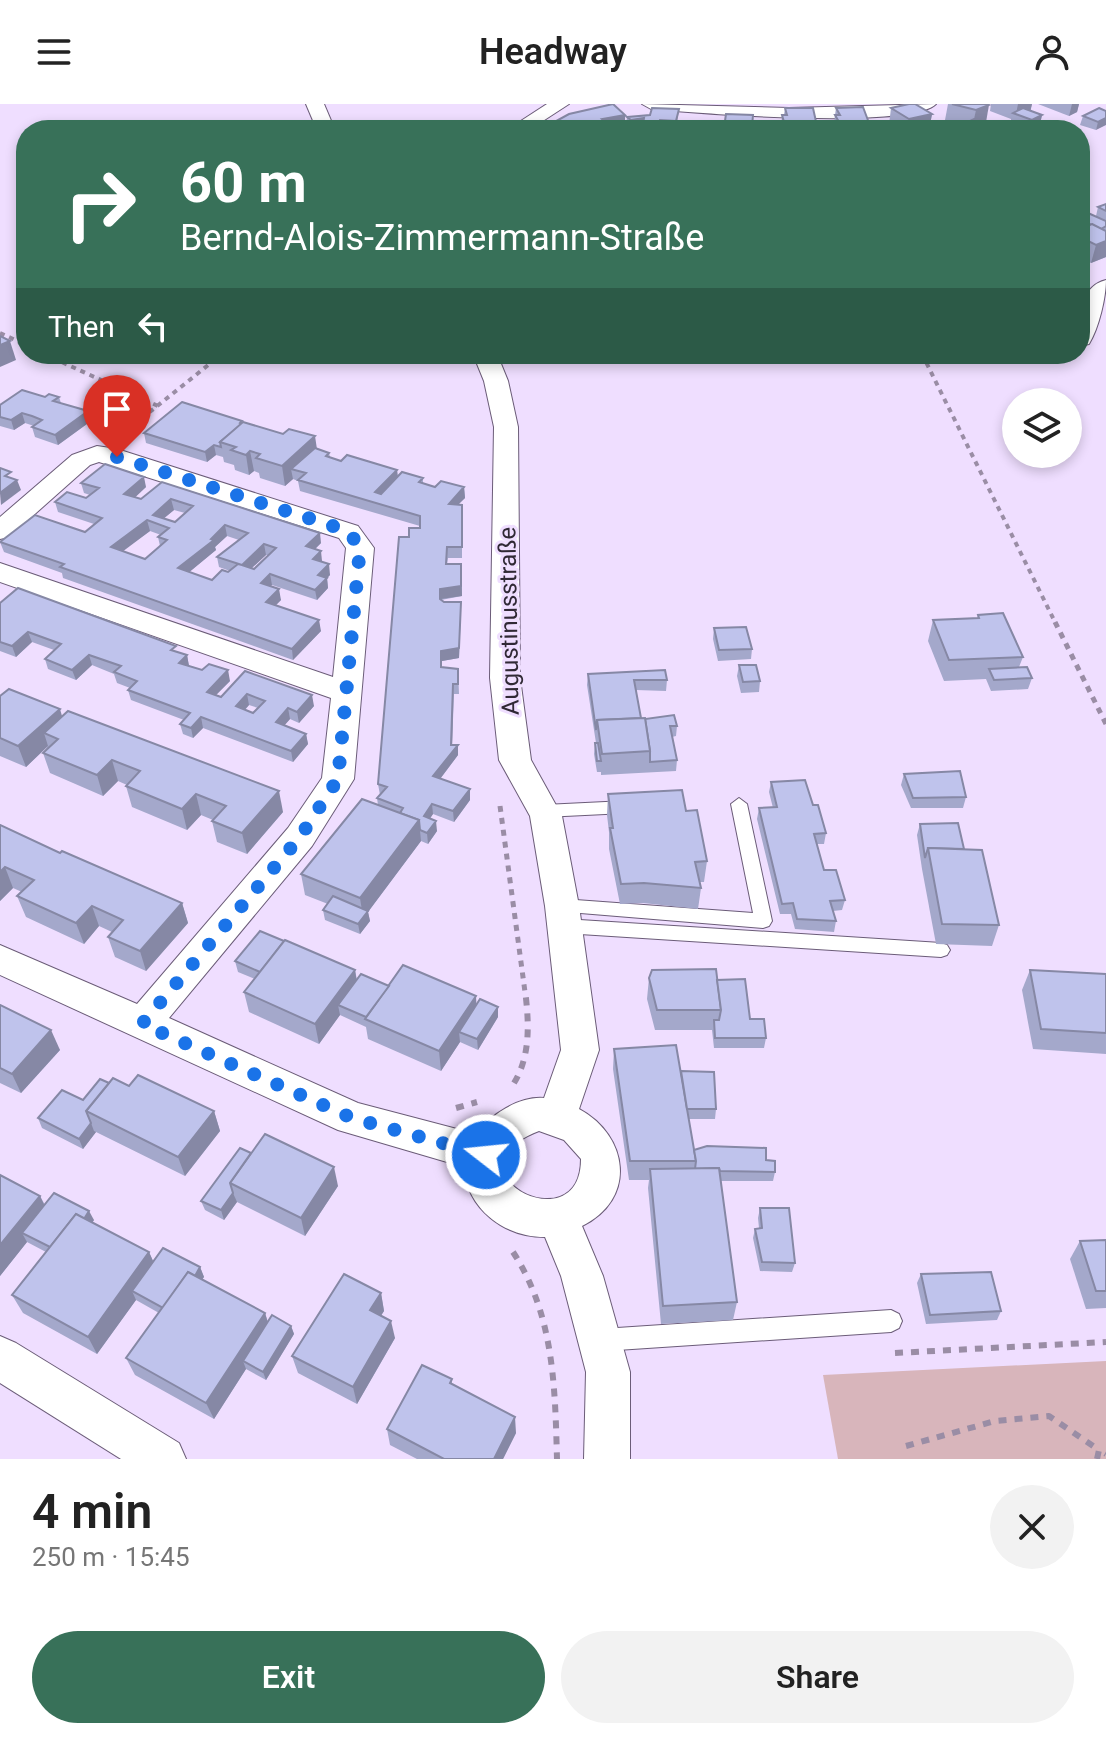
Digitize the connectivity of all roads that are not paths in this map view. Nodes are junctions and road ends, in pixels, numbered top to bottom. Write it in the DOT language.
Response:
graph roads {
  1 [pos="560,104"];
  2 [pos="651,104"];
  3 [pos="927,104"];
  4 [pos="698,109"];
  5 [pos="533,120"];
  6 [pos="699,120"];
  7 [pos="1106,286"];
  8 [pos="1090,307"];
  9 [pos="489,364"];
  10 [pos="0,531"];
  11 [pos="0,572"];
  12 [pos="347,693"];
  13 [pos="739,804"];
  14 [pos="639,806"];
  15 [pos="544,811"];
  16 [pos="563,916"];
  17 [pos="941,950"];
  18 [pos="0,959"];
  19 [pos="142,1024"];
  20 [pos="558,1116"];
  21 [pos="486,1155"];
  22 [pos="558,1217"];
  23 [pos="891,1321"];
  24 [pos="601,1340"];
  25 [pos="0,1358"];
  26 [pos="163,1459"];
  27 [pos="607,1459"];
  1 -- 5 [label="street"];
  2 -- 4 [label="street"];
  3 -- 4 [label="street"];
  4 -- 6 [label="street"];
  7 -- 8 [label="street"];
  9 -- 15 [label="street, Augustinusstraße"];
  10 -- 12 [label="street"];
  11 -- 12 [label="street"];
  12 -- 19 [label="street"];
  13 -- 16 [label="lane"];
  14 -- 15 [label="lane"];
  15 -- 16 [label="street, Augustinusstraße"];
  16 -- 17 [label="lane"];
  16 -- 20 [label="street, Augustinusstraße"];
  18 -- 19 [label="street"];
  19 -- 21 [label="street"];
  20 -- 21 [label="street"];
  20 -- 22 [label="street"];
  21 -- 22 [label="street"];
  22 -- 24 [label="street"];
  23 -- 24 [label="lane"];
  24 -- 27 [label="street"];
  25 -- 26 [label="street"];
}
